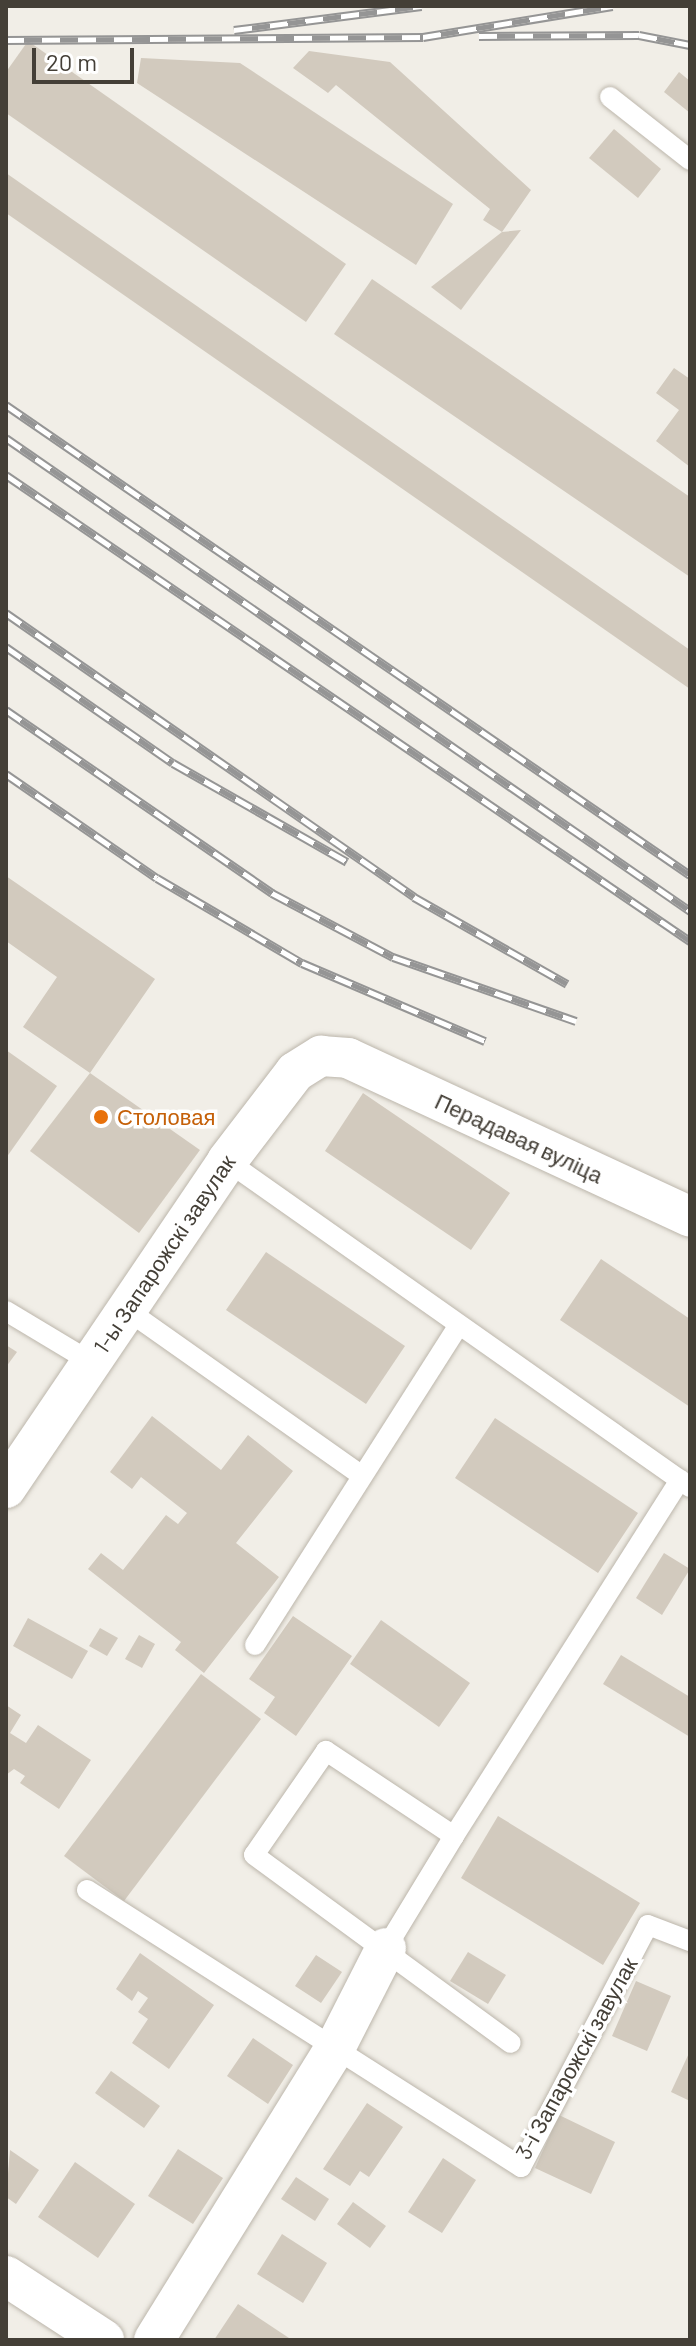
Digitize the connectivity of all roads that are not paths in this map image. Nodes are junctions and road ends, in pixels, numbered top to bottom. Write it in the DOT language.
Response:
graph roads {
  1 [pos="610,97"];
  2 [pos="690,160"];
  3 [pos="348,1058"];
  4 [pos="227,1161"];
  5 [pos="690,1217"];
  6 [pos="127,1310"];
  7 [pos="6,1311"];
  8 [pos="459,1325"];
  9 [pos="91,1362"];
  10 [pos="361,1475"];
  11 [pos="685,1484"];
  12 [pos="6,1488"];
  13 [pos="255,1645"];
  14 [pos="454,1836"];
  15 [pos="87,1890"];
  16 [pos="689,1941"];
  17 [pos="386,1948"];
  18 [pos="511,2043"];
  19 [pos="335,2048"];
  20 [pos="6,2276"];
  21 [pos="104,2340"];
  22 [pos="154,2340"];
  1 -- 2 [label="lane"];
  3 -- 4 [label="street, 1-ы Запарожскі завулак"];
  3 -- 5 [label="street, Перадавая вуліца"];
  4 -- 6 [label="street, 1-ы Запарожскі завулак"];
  4 -- 8 [label="lane"];
  6 -- 9 [label="street, 1-ы Запарожскі завулак"];
  6 -- 10 [label="lane"];
  7 -- 9 [label="lane"];
  8 -- 10 [label="lane"];
  8 -- 11 [label="lane"];
  9 -- 12 [label="street, 1-ы Запарожскі завулак"];
  10 -- 13 [label="lane"];
  11 -- 14 [label="lane"];
  14 -- 17 [label="lane"];
  14 -- 17 [label="lane"];
  15 -- 19 [label="lane, 3-і Запарожскі завулак"];
  16 -- 19 [label="lane, 3-і Запарожскі завулак"];
  17 -- 18 [label="lane"];
  17 -- 19 [label="street"];
  19 -- 22 [label="street"];
  20 -- 21 [label="street"];
}
